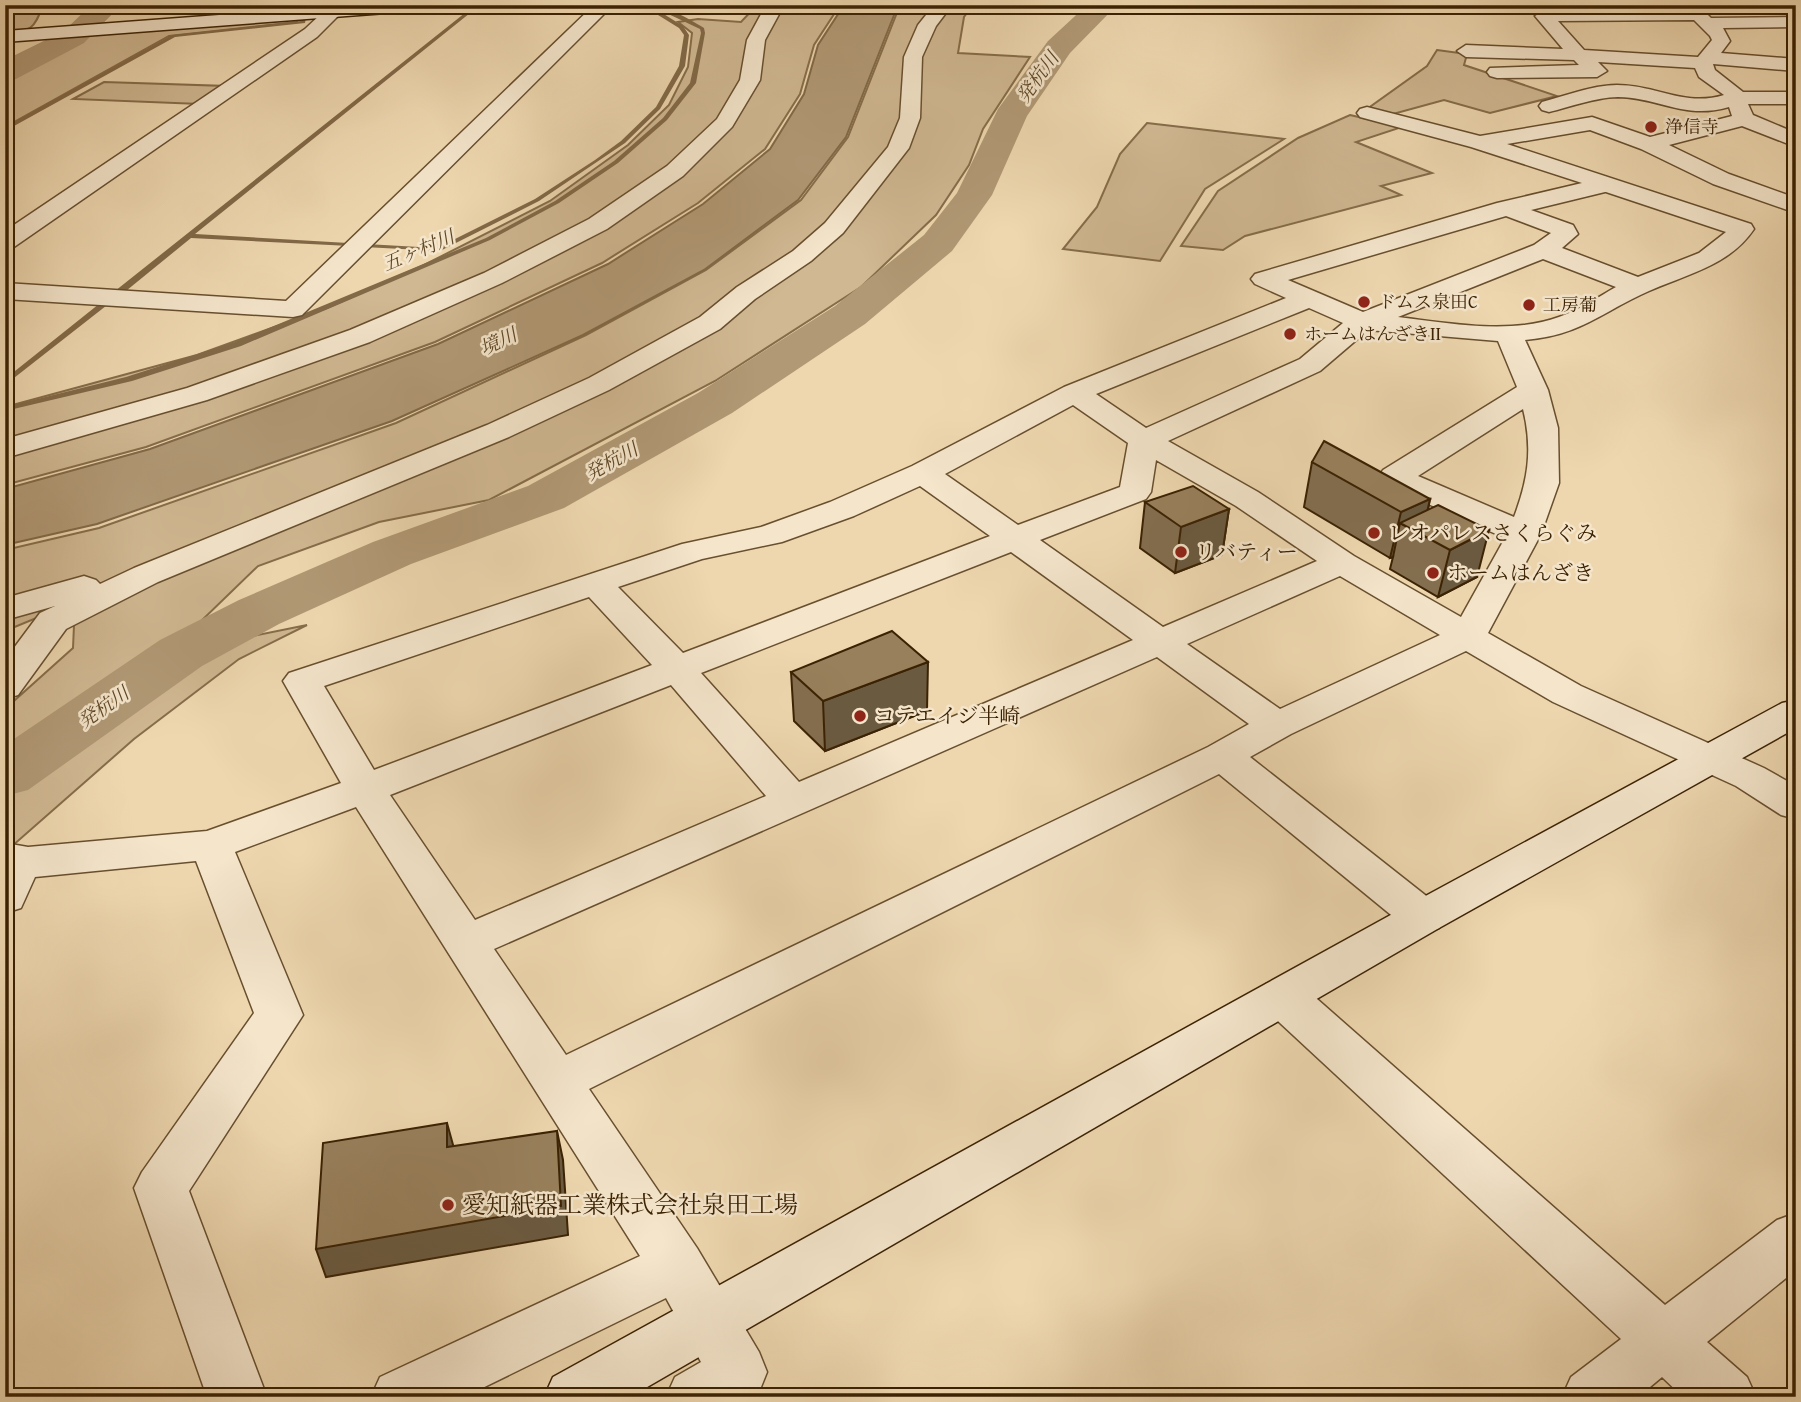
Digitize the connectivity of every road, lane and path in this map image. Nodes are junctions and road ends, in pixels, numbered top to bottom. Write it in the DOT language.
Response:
graph roads {
  1 [pos="426,5"];
  2 [pos="604,5"];
  3 [pos="775,5"];
  4 [pos="943,5"];
  5 [pos="326,10"];
  6 [pos="1594,11"];
  7 [pos="1698,15"];
  8 [pos="1796,22"];
  9 [pos="5,37"];
  10 [pos="1466,51"];
  11 [pos="1579,55"];
  12 [pos="1706,61"];
  13 [pos="1796,65"];
  14 [pos="1497,72"];
  15 [pos="1737,98"];
  16 [pos="1796,98"];
  17 [pos="1549,106"];
  18 [pos="1367,113"];
  19 [pos="1744,119"];
  20 [pos="1796,141"];
  21 [pos="1479,142"];
  22 [pos="1649,144"];
  23 [pos="1691,164"];
  24 [pos="1600,183"];
  25 [pos="1796,207"];
  26 [pos="1505,208"];
  27 [pos="1742,229"];
  28 [pos="5,242"];
  29 [pos="1543,250"];
  30 [pos="1638,286"];
  31 [pos="5,291"];
  32 [pos="1307,299"];
  33 [pos="1362,321"];
  34 [pos="1509,335"];
  35 [pos="1533,390"];
  36 [pos="1074,393"];
  37 [pos="1144,440"];
  38 [pos="5,449"];
  39 [pos="923,473"];
  40 [pos="1524,534"];
  41 [pos="1016,538"];
  42 [pos="190,557"];
  43 [pos="1342,563"];
  44 [pos="595,583"];
  45 [pos="5,609"];
  46 [pos="53,621"];
  47 [pos="1468,636"];
  48 [pos="5,641"];
  49 [pos="1161,641"];
  50 [pos="678,670"];
  51 [pos="5,687"];
  52 [pos="1796,712"];
  53 [pos="1278,724"];
  54 [pos="1222,756"];
  55 [pos="1712,760"];
  56 [pos="365,789"];
  57 [pos="793,802"];
  58 [pos="1796,805"];
  59 [pos="211,845"];
  60 [pos="12,869"];
  61 [pos="1423,917"];
  62 [pos="466,942"];
  63 [pos="1283,997"];
  64 [pos="558,1081"];
  65 [pos="1796,1237"];
  66 [pos="677,1265"];
  67 [pos="709,1318"];
  68 [pos="1664,1340"];
  69 [pos="237,1397"];
  70 [pos="401,1397"];
  71 [pos="574,1397"];
  72 [pos="696,1397"];
  73 [pos="1592,1397"];
  74 [pos="1726,1397"];
  1 -- 5 [label="street"];
  2 -- 31 [label="street"];
  3 -- 38 [label="street"];
  4 -- 42 [label="street"];
  5 -- 9 [label="street"];
  5 -- 28 [label="street"];
  6 -- 7 [label="street"];
  6 -- 11 [label="street"];
  7 -- 8 [label="street"];
  7 -- 12 [label="street"];
  10 -- 11 [label="street"];
  11 -- 12 [label="street"];
  11 -- 14 [label="street"];
  12 -- 13 [label="street"];
  12 -- 15 [label="street"];
  15 -- 16 [label="street"];
  15 -- 17 [label="street"];
  15 -- 19 [label="street"];
  18 -- 21 [label="street"];
  19 -- 20 [label="street"];
  19 -- 22 [label="street"];
  21 -- 22 [label="street"];
  21 -- 24 [label="street"];
  22 -- 23 [label="street"];
  23 -- 24 [label="street"];
  23 -- 25 [label="street"];
  24 -- 26 [label="street"];
  24 -- 27 [label="street"];
  25 -- 27 [label="street"];
  26 -- 29 [label="street"];
  26 -- 32 [label="street"];
  27 -- 30 [label="street"];
  29 -- 30 [label="street"];
  29 -- 33 [label="street"];
  30 -- 34 [label="street"];
  32 -- 33 [label="street"];
  32 -- 36 [label="street"];
  33 -- 34 [label="street"];
  33 -- 37 [label="street"];
  34 -- 35 [label="street"];
  35 -- 40 [label="street"];
  35 -- 40 [label="street"];
  36 -- 37 [label="street"];
  36 -- 39 [label="street"];
  37 -- 41 [label="street"];
  37 -- 43 [label="street"];
  39 -- 41 [label="street"];
  39 -- 44 [label="street"];
  40 -- 47 [label="street"];
  41 -- 49 [label="street"];
  41 -- 50 [label="street"];
  42 -- 45 [label="street"];
  42 -- 46 [label="street"];
  43 -- 47 [label="street"];
  43 -- 49 [label="street"];
  44 -- 50 [label="street"];
  44 -- 56 [label="street"];
  46 -- 48 [label="street"];
  46 -- 51 [label="street"];
  47 -- 53 [label="street"];
  47 -- 55 [label="street"];
  49 -- 53 [label="street"];
  49 -- 57 [label="street"];
  50 -- 56 [label="street"];
  50 -- 57 [label="street"];
  52 -- 55 [label="street"];
  53 -- 54 [label="street"];
  54 -- 61 [label="street"];
  54 -- 64 [label="street"];
  55 -- 58 [label="street"];
  55 -- 61 [label="street"];
  56 -- 59 [label="street"];
  56 -- 62 [label="street"];
  57 -- 62 [label="street"];
  59 -- 60 [label="street"];
  59 -- 69 [label="street"];
  61 -- 63 [label="street"];
  62 -- 64 [label="street"];
  63 -- 67 [label="street"];
  63 -- 68 [label="street"];
  64 -- 66 [label="street"];
  65 -- 68 [label="street"];
  66 -- 67 [label="street"];
  66 -- 70 [label="street"];
  67 -- 71 [label="street"];
  67 -- 72 [label="street"];
  68 -- 73 [label="street"];
  68 -- 74 [label="street"];
}
